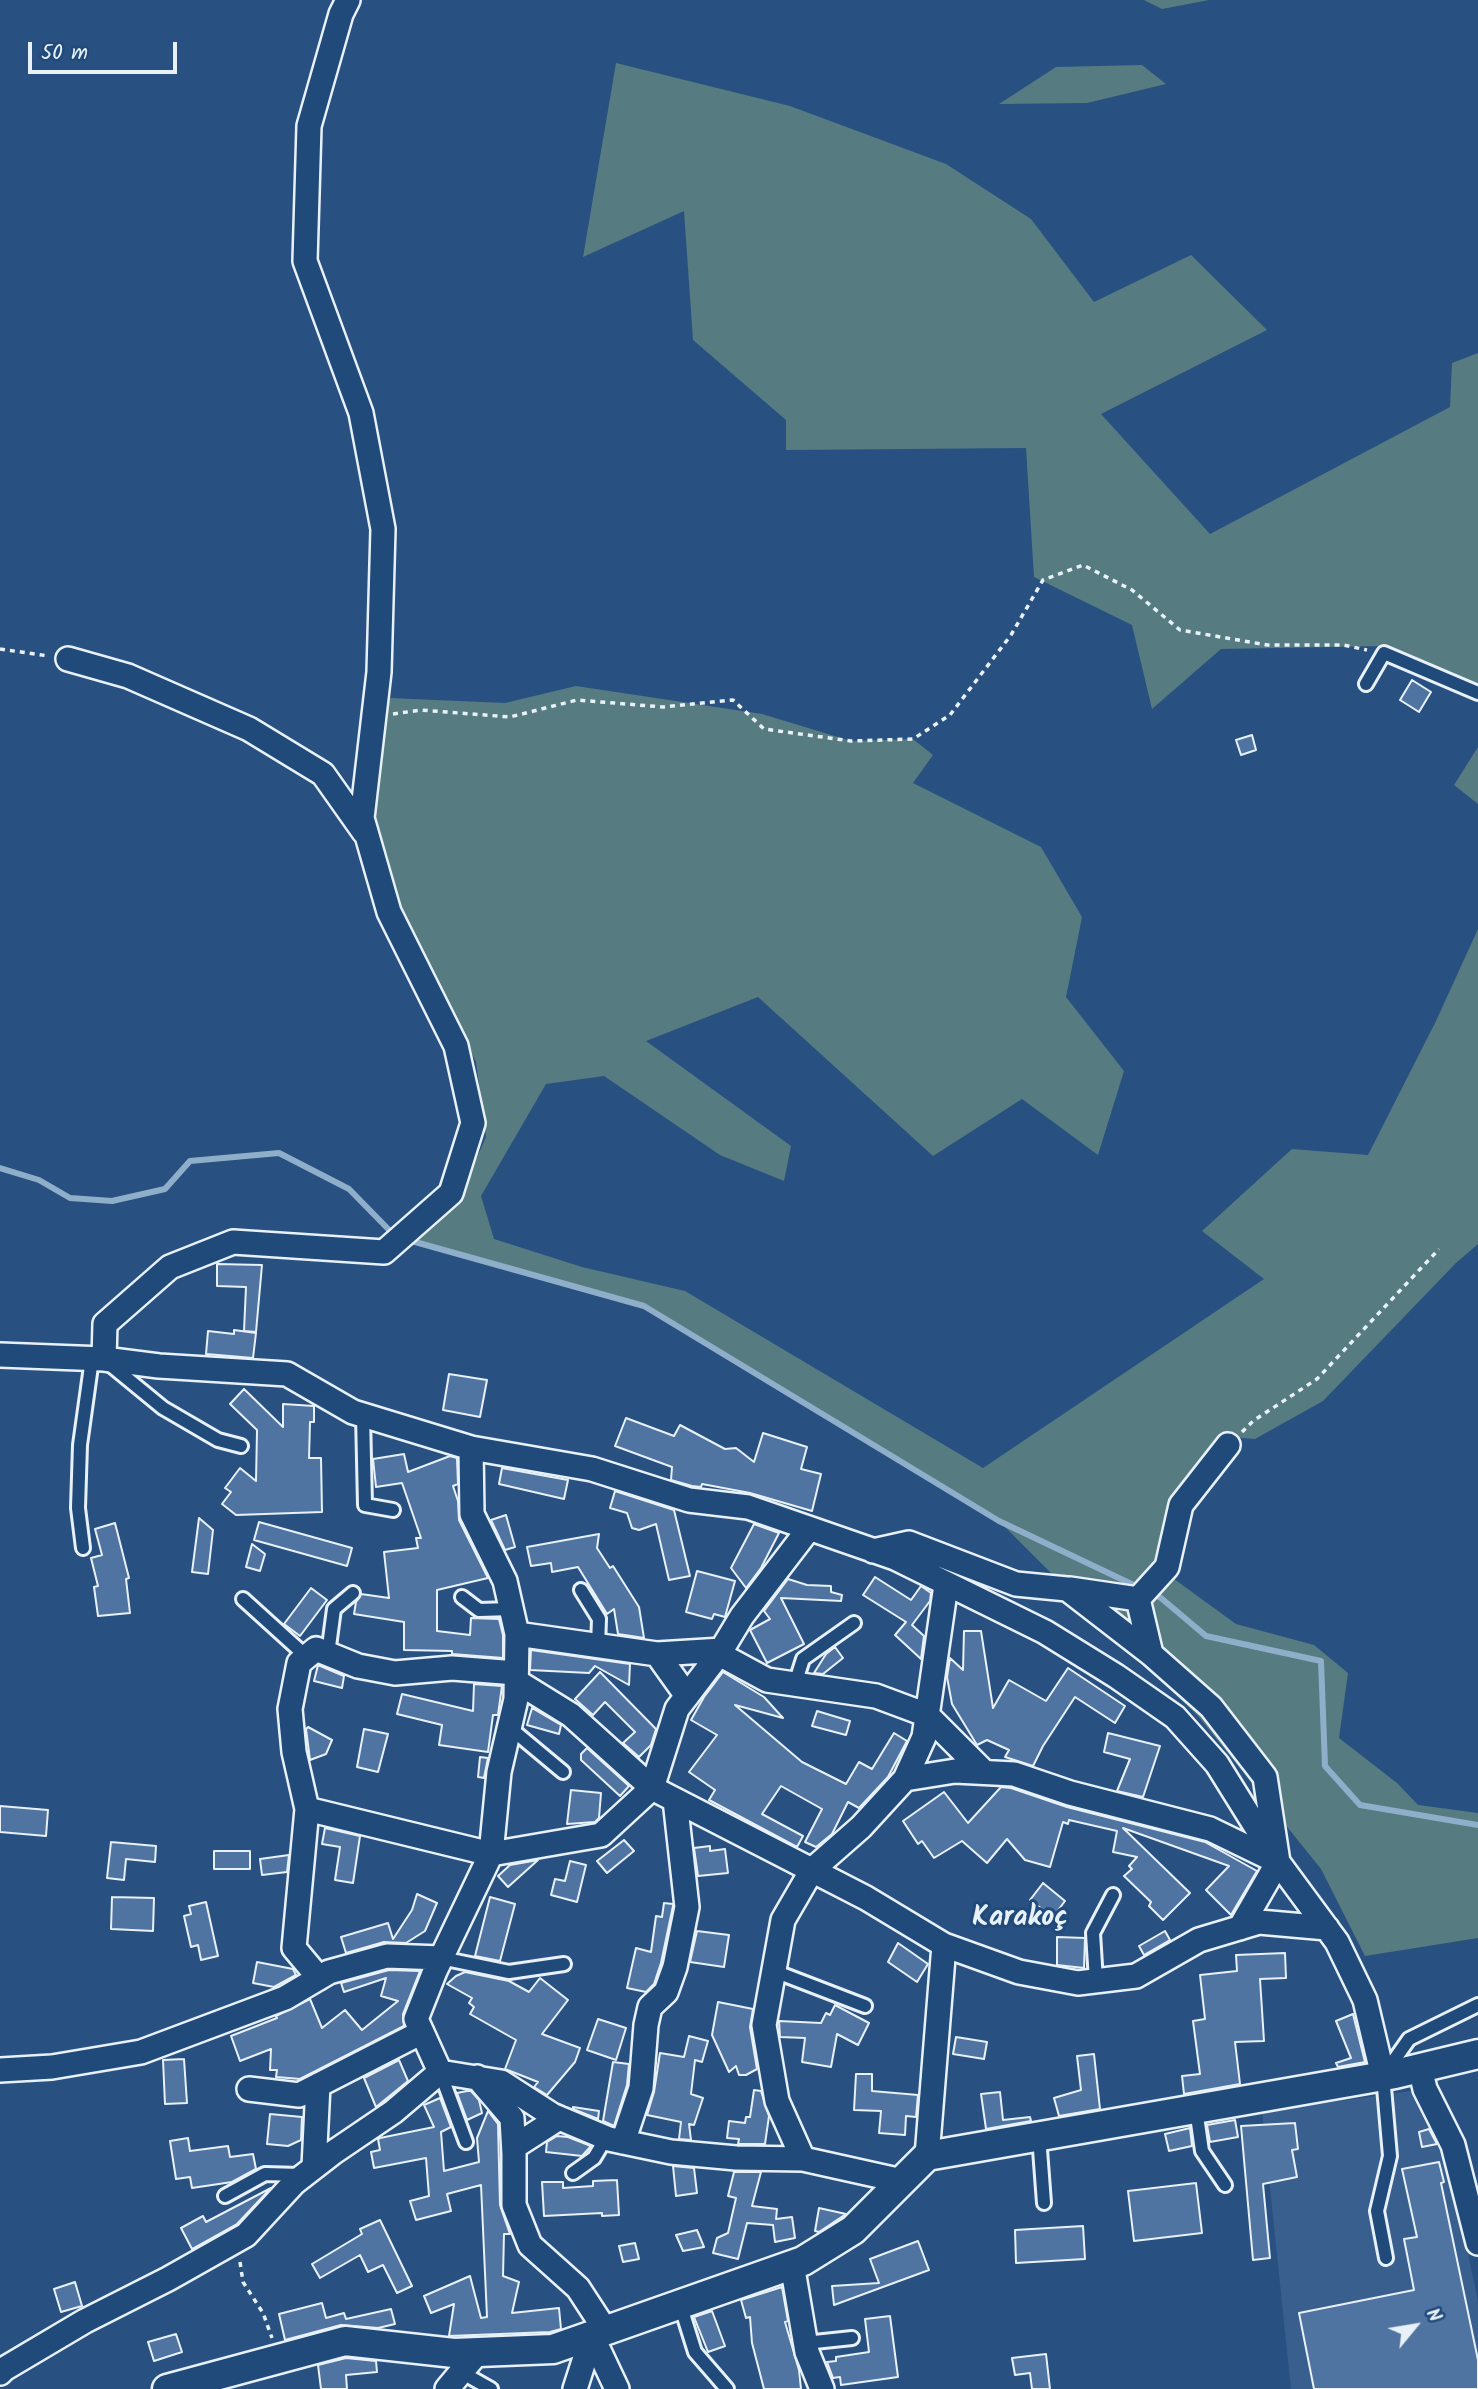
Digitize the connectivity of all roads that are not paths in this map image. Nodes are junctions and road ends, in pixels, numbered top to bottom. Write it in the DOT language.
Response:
graph roads {
  1 [pos="348,0"];
  2 [pos="68,659"];
  3 [pos="1366,684"];
  4 [pos="1478,693"];
  5 [pos="367,837"];
  6 [pos="0,1355"];
  7 [pos="98,1359"];
  8 [pos="363,1415"];
  9 [pos="1228,1445"];
  10 [pos="241,1446"];
  11 [pos="471,1448"];
  12 [pos="393,1510"];
  13 [pos="808,1530"];
  14 [pos="83,1548"];
  15 [pos="873,1551"];
  16 [pos="946,1585"];
  17 [pos="1067,1588"];
  18 [pos="581,1590"];
  19 [pos="353,1593"];
  20 [pos="462,1597"];
  21 [pos="243,1599"];
  22 [pos="1138,1599"];
  23 [pos="511,1609"];
  24 [pos="854,1623"];
  25 [pos="517,1634"];
  26 [pos="598,1646"];
  27 [pos="720,1652"];
  28 [pos="657,1654"];
  29 [pos="1151,1654"];
  30 [pos="318,1655"];
  31 [pos="516,1677"];
  32 [pos="795,1684"];
  33 [pos="687,1696"];
  34 [pos="927,1715"];
  35 [pos="509,1727"];
  36 [pos="563,1772"];
  37 [pos="985,1772"];
  38 [pos="905,1779"];
  39 [pos="652,1788"];
  40 [pos="675,1800"];
  41 [pos="307,1809"];
  42 [pos="491,1854"];
  43 [pos="1278,1862"];
  44 [pos="812,1870"];
  45 [pos="1113,1895"];
  46 [pos="1240,1928"];
  47 [pos="1327,1928"];
  48 [pos="944,1945"];
  49 [pos="441,1958"];
  50 [pos="564,1964"];
  51 [pos="774,1971"];
  52 [pos="319,1978"];
  53 [pos="1096,1981"];
  54 [pos="1478,2005"];
  55 [pos="865,2006"];
  56 [pos="422,2032"];
  57 [pos="1478,2054"];
  58 [pos="1420,2068"];
  59 [pos="0,2070"];
  60 [pos="440,2072"];
  61 [pos="1383,2076"];
  62 [pos="477,2077"];
  63 [pos="318,2085"];
  64 [pos="249,2089"];
  65 [pos="1196,2109"];
  66 [pos="559,2118"];
  67 [pos="1039,2136"];
  68 [pos="615,2140"];
  69 [pos="466,2142"];
  70 [pos="514,2147"];
  71 [pos="927,2156"];
  72 [pos="803,2159"];
  73 [pos="309,2171"];
  74 [pos="573,2173"];
  75 [pos="902,2181"];
  76 [pos="1225,2186"];
  77 [pos="225,2196"];
  78 [pos="1044,2203"];
  79 [pos="1478,2243"];
  80 [pos="1386,2258"];
  81 [pos="792,2264"];
  82 [pos="680,2304"];
  83 [pos="599,2333"];
  84 [pos="852,2338"];
  85 [pos="805,2343"];
  86 [pos="462,2371"];
  87 [pos="0,2373"];
  88 [pos="167,2389"];
  89 [pos="491,2389"];
  90 [pos="575,2389"];
  91 [pos="617,2389"];
  92 [pos="727,2389"];
  93 [pos="822,2389"];
  1 -- 5 [label="street"];
  2 -- 5 [label="street"];
  3 -- 4 [label="lane"];
  5 -- 7 [label="street"];
  6 -- 7 [label="street"];
  7 -- 8 [label="street"];
  7 -- 10 [label="lane"];
  7 -- 14 [label="lane"];
  8 -- 11 [label="street"];
  8 -- 12 [label="lane"];
  9 -- 22 [label="street"];
  11 -- 13 [label="street"];
  11 -- 23 [label="street"];
  13 -- 15 [label="street"];
  13 -- 27 [label="street"];
  15 -- 16 [label="street"];
  15 -- 17 [label="street"];
  16 -- 34 [label="street"];
  16 -- 43 [label="street"];
  17 -- 22 [label="street"];
  17 -- 29 [label="street"];
  18 -- 26 [label="lane"];
  19 -- 30 [label="lane"];
  20 -- 23 [label="lane"];
  21 -- 30 [label="lane"];
  22 -- 29 [label="street"];
  23 -- 25 [label="street"];
  24 -- 32 [label="lane"];
  25 -- 26 [label="street"];
  25 -- 31 [label="street"];
  26 -- 28 [label="street"];
  27 -- 28 [label="street"];
  27 -- 32 [label="street"];
  27 -- 33 [label="street"];
  28 -- 33 [label="street"];
  29 -- 43 [label="street"];
  30 -- 31 [label="street"];
  30 -- 41 [label="street"];
  31 -- 35 [label="street"];
  31 -- 39 [label="street"];
  32 -- 34 [label="street"];
  33 -- 39 [label="street"];
  34 -- 37 [label="street"];
  34 -- 38 [label="street"];
  35 -- 36 [label="lane"];
  35 -- 42 [label="street"];
  37 -- 38 [label="street"];
  37 -- 43 [label="street"];
  38 -- 44 [label="street"];
  39 -- 40 [label="street"];
  39 -- 42 [label="street"];
  40 -- 44 [label="street"];
  40 -- 68 [label="street"];
  41 -- 42 [label="street"];
  41 -- 52 [label="street"];
  42 -- 49 [label="street"];
  43 -- 46 [label="street"];
  43 -- 47 [label="street"];
  44 -- 48 [label="street"];
  44 -- 51 [label="street"];
  45 -- 53 [label="lane"];
  46 -- 47 [label="street"];
  46 -- 53 [label="street"];
  47 -- 61 [label="street"];
  48 -- 53 [label="street"];
  48 -- 71 [label="street"];
  49 -- 50 [label="lane"];
  49 -- 52 [label="street"];
  49 -- 56 [label="street"];
  51 -- 55 [label="lane"];
  51 -- 72 [label="street"];
  52 -- 59 [label="street"];
  54 -- 61 [label="lane"];
  56 -- 60 [label="street"];
  56 -- 63 [label="street"];
  57 -- 58 [label="street"];
  58 -- 61 [label="street"];
  58 -- 79 [label="street"];
  60 -- 62 [label="street"];
  60 -- 69 [label="lane"];
  60 -- 73 [label="street"];
  61 -- 65 [label="street"];
  61 -- 80 [label="lane"];
  62 -- 66 [label="street"];
  62 -- 70 [label="street"];
  63 -- 64 [label="street"];
  63 -- 73 [label="street"];
  65 -- 67 [label="street"];
  65 -- 76 [label="lane"];
  66 -- 68 [label="street"];
  66 -- 70 [label="street"];
  67 -- 71 [label="street"];
  67 -- 78 [label="lane"];
  68 -- 72 [label="street"];
  68 -- 74 [label="lane"];
  70 -- 83 [label="street"];
  71 -- 75 [label="street"];
  72 -- 75 [label="street"];
  73 -- 77 [label="lane"];
  73 -- 87 [label="street"];
  75 -- 81 [label="street"];
  81 -- 82 [label="street"];
  81 -- 85 [label="street"];
  82 -- 83 [label="street"];
  82 -- 92 [label="lane"];
  83 -- 86 [label="street"];
  83 -- 90 [label="street"];
  83 -- 91 [label="street"];
  84 -- 85 [label="lane"];
  85 -- 93 [label="street"];
  86 -- 88 [label="street"];
  86 -- 89 [label="lane"];
}
